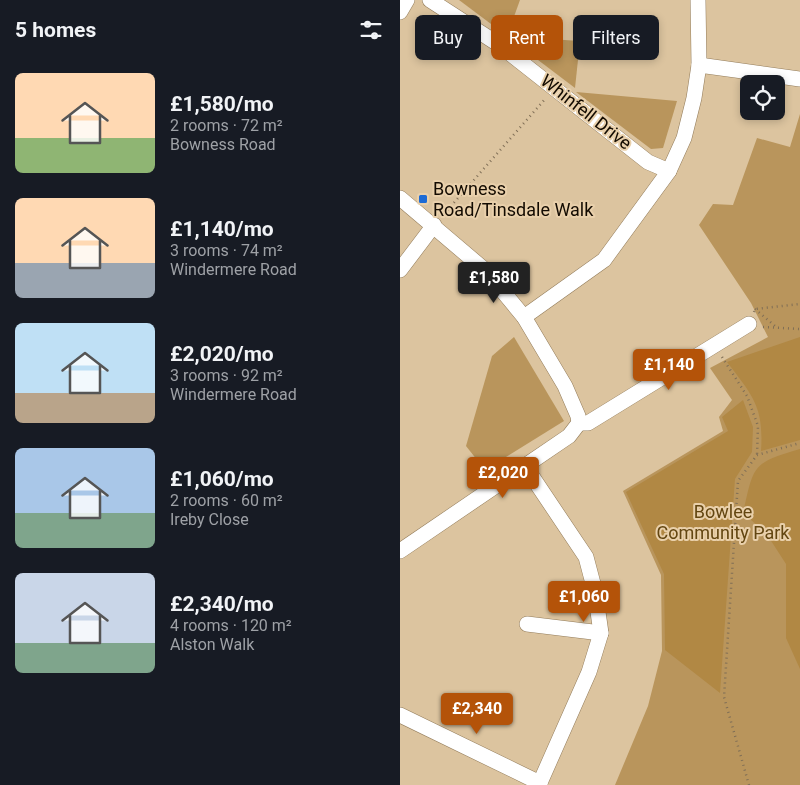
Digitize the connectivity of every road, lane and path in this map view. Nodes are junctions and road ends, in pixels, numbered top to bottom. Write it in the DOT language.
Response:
graph roads {
  1 [pos="407,0"];
  2 [pos="430,0"];
  3 [pos="698,0"];
  4 [pos="400,12"];
  5 [pos="698,65"];
  6 [pos="800,79"];
  7 [pos="555,88"];
  8 [pos="669,171"];
  9 [pos="400,198"];
  10 [pos="434,225"];
  11 [pos="400,270"];
  12 [pos="800,304"];
  13 [pos="755,309"];
  14 [pos="524,317"];
  15 [pos="749,324"];
  16 [pos="775,327"];
  17 [pos="800,329"];
  18 [pos="714,346"];
  19 [pos="579,423"];
  20 [pos="800,443"];
  21 [pos="757,456"];
  22 [pos="525,466"];
  23 [pos="400,551"];
  24 [pos="527,624"];
  25 [pos="600,633"];
  26 [pos="400,715"];
  27 [pos="540,784"];
  28 [pos="749,785"];
  1 -- 4 [label="street"];
  2 -- 7 [label="street, Whinfell Drive"];
  3 -- 5 [label="street"];
  5 -- 6 [label="street"];
  5 -- 8 [label="street"];
  7 -- 8 [label="street, Whinfell Drive"];
  7 -- 10 [label="path"];
  8 -- 14 [label="street"];
  9 -- 10 [label="street"];
  10 -- 11 [label="street"];
  10 -- 14 [label="street"];
  12 -- 13 [label="path"];
  13 -- 15 [label="path"];
  13 -- 16 [label="path"];
  14 -- 19 [label="street"];
  15 -- 16 [label="path"];
  15 -- 18 [label="street"];
  16 -- 17 [label="path"];
  18 -- 19 [label="street"];
  18 -- 21 [label="path"];
  19 -- 22 [label="street"];
  20 -- 21 [label="path"];
  21 -- 28 [label="path"];
  22 -- 23 [label="street"];
  22 -- 25 [label="street"];
  24 -- 25 [label="street"];
  25 -- 27 [label="street"];
  26 -- 27 [label="street"];
}
